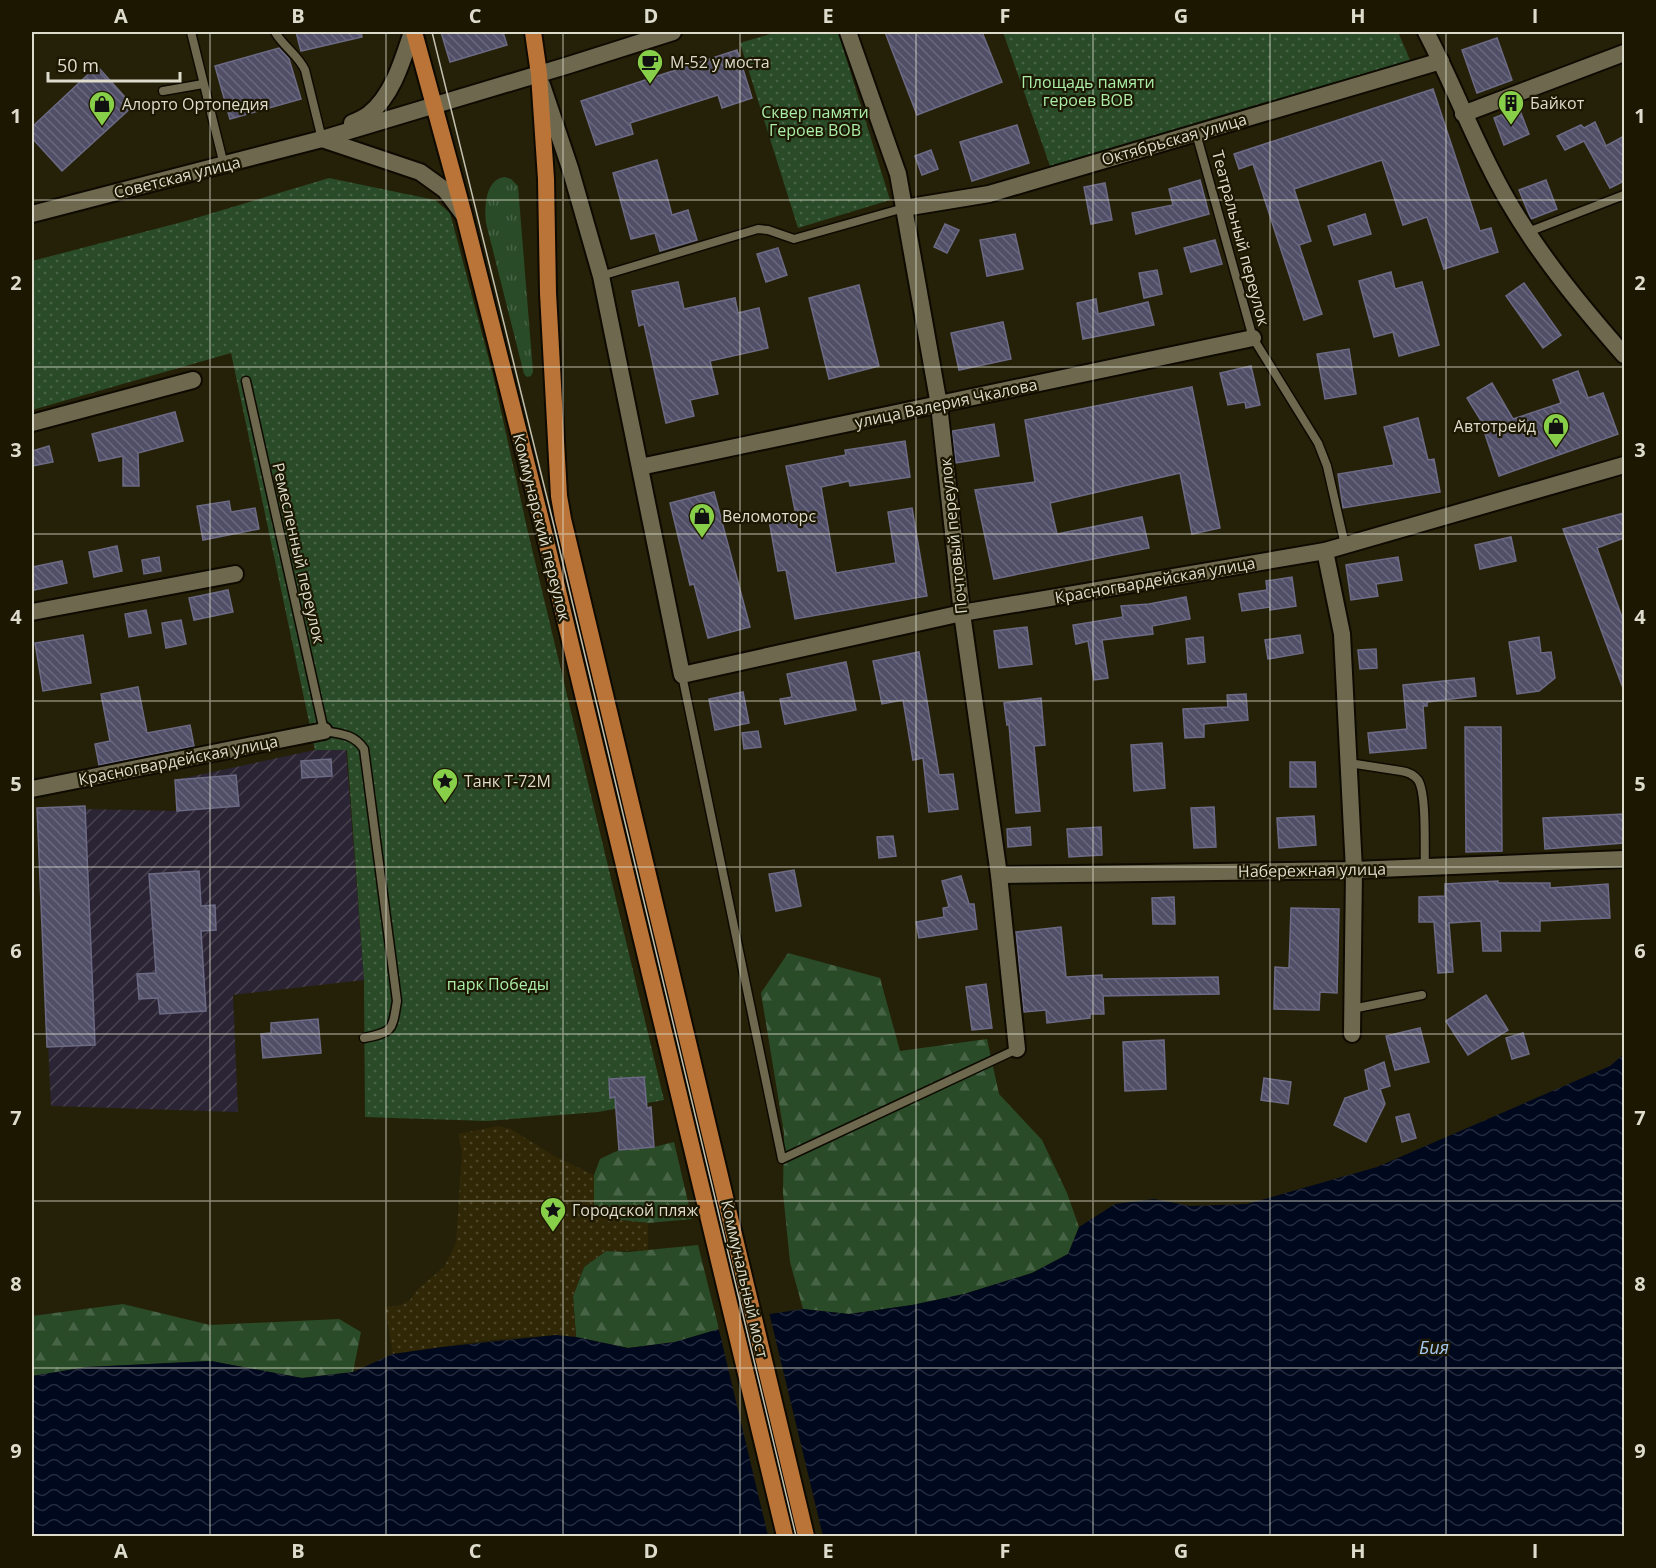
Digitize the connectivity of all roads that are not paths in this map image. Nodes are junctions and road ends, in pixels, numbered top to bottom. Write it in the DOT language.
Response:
graph roads {
  1 [pos="192,32"];
  2 [pos="275,32"];
  3 [pos="413,32"];
  4 [pos="532,32"];
  5 [pos="673,32"];
  6 [pos="848,32"];
  7 [pos="1426,32"];
  8 [pos="1624,53"];
  9 [pos="1441,61"];
  10 [pos="539,74"];
  11 [pos="203,84"];
  12 [pos="163,91"];
  13 [pos="433,106"];
  14 [pos="1463,114"];
  15 [pos="1196,133"];
  16 [pos="322,139"];
  17 [pos="224,165"];
  18 [pos="1624,195"];
  19 [pos="904,208"];
  20 [pos="32,214"];
  21 [pos="464,215"];
  22 [pos="1528,232"];
  23 [pos="601,276"];
  24 [pos="1252,339"];
  25 [pos="1624,355"];
  26 [pos="193,380"];
  27 [pos="246,381"];
  28 [pos="939,405"];
  29 [pos="32,423"];
  30 [pos="1624,465"];
  31 [pos="640,466"];
  32 [pos="1345,545"];
  33 [pos="1325,551"];
  34 [pos="235,574"];
  35 [pos="32,612"];
  36 [pos="962,613"];
  37 [pos="681,675"];
  38 [pos="324,731"];
  39 [pos="1349,763"];
  40 [pos="32,789"];
  41 [pos="1624,859"];
  42 [pos="1425,867"];
  43 [pos="1354,870"];
  44 [pos="999,875"];
  45 [pos="1422,995"];
  46 [pos="1352,1009"];
  47 [pos="683,1021"];
  48 [pos="662,1026"];
  49 [pos="1352,1034"];
  50 [pos="364,1038"];
  51 [pos="1017,1050"];
  52 [pos="785,1536"];
  53 [pos="807,1536"];
  1 -- 11 [label="lane"];
  2 -- 16 [label="lane"];
  3 -- 13 [label="main road, Коммунарский переулок"];
  3 -- 16 [label="street"];
  4 -- 10 [label="main road, Коммунарский переулок"];
  5 -- 10 [label="street"];
  6 -- 19 [label="street, Почтовый переулок"];
  7 -- 9 [label="street"];
  8 -- 14 [label="street"];
  9 -- 14 [label="street"];
  9 -- 15 [label="street, Октябрьская улица"];
  10 -- 13 [label="street"];
  10 -- 23 [label="street"];
  10 -- 47 [label="main road, Коммунарский переулок"];
  11 -- 12 [label="lane"];
  11 -- 17 [label="lane"];
  13 -- 16 [label="street"];
  13 -- 21 [label="main road, Коммунарский переулок"];
  14 -- 22 [label="street"];
  15 -- 19 [label="street, Октябрьская улица"];
  15 -- 24 [label="lane, Театральный переулок"];
  16 -- 17 [label="street, Советская улица"];
  16 -- 21 [label="street"];
  17 -- 20 [label="street, Советская улица"];
  18 -- 22 [label="lane"];
  19 -- 23 [label="lane"];
  19 -- 28 [label="street, Почтовый переулок"];
  21 -- 48 [label="main road, Коммунарский переулок"];
  22 -- 25 [label="street"];
  23 -- 31 [label="street"];
  24 -- 28 [label="street, улица Валерия Чкалова"];
  24 -- 32 [label="lane, Театральный переулок"];
  26 -- 29 [label="street"];
  27 -- 38 [label="lane, Ремесленный переулок"];
  28 -- 31 [label="street, улица Валерия Чкалова"];
  28 -- 36 [label="street, Почтовый переулок"];
  30 -- 32 [label="street, Красногвардейская улица"];
  31 -- 37 [label="street"];
  32 -- 33 [label="street, Красногвардейская улица"];
  33 -- 36 [label="street, Красногвардейская улица"];
  33 -- 39 [label="street"];
  34 -- 35 [label="street"];
  36 -- 37 [label="street, Красногвардейская улица"];
  36 -- 44 [label="street, Почтовый переулок"];
  37 -- 51 [label="lane"];
  38 -- 40 [label="street, Красногвардейская улица"];
  38 -- 50 [label="lane"];
  39 -- 42 [label="lane"];
  39 -- 43 [label="street"];
  41 -- 42 [label="street, Набережная улица"];
  42 -- 43 [label="street, Набережная улица"];
  43 -- 44 [label="street, Набережная улица"];
  43 -- 46 [label="street"];
  44 -- 51 [label="street, Почтовый переулок"];
  45 -- 46 [label="lane"];
  46 -- 49 [label="street"];
  47 -- 53 [label="main road, Коммунальный мост"];
  48 -- 52 [label="main road, Коммунальный мост"];
}
